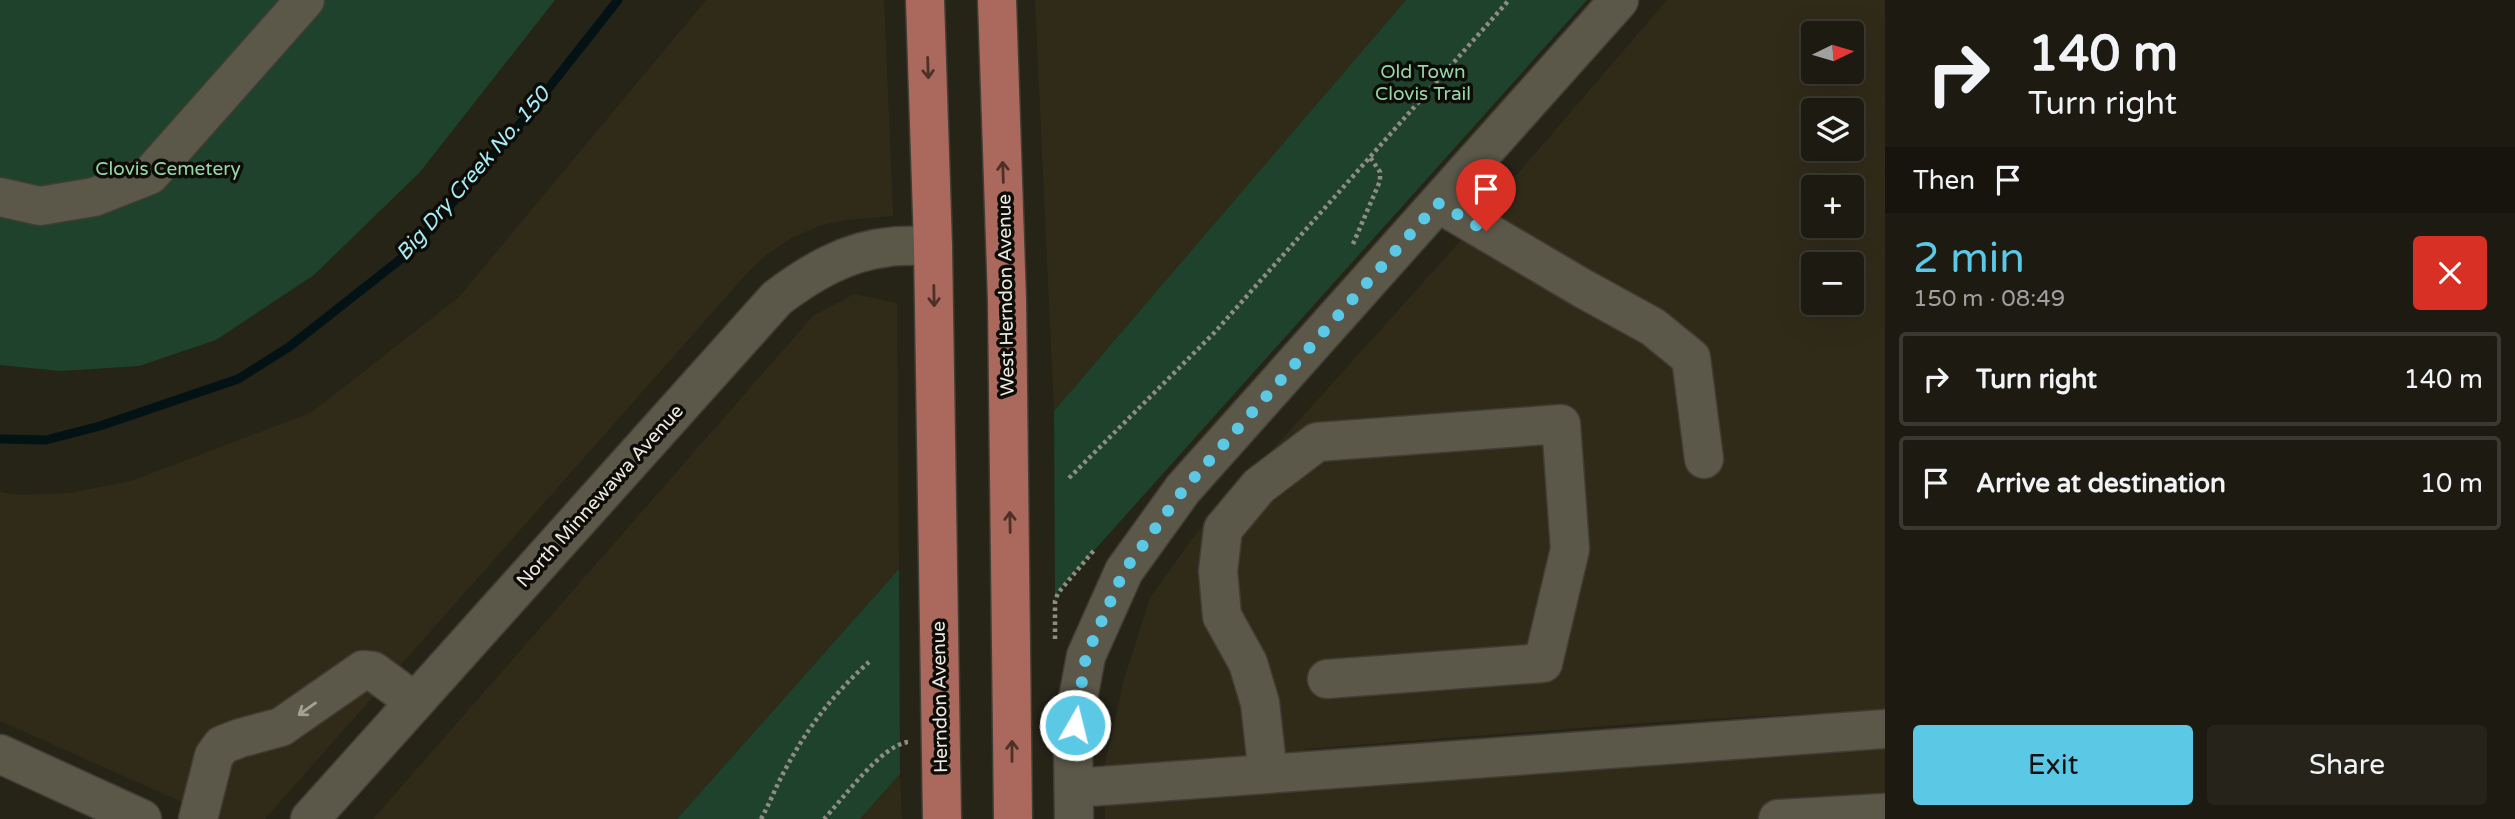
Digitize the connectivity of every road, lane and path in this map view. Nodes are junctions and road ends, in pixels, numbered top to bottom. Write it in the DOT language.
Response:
graph roads {
  1 [pos="305,0"];
  2 [pos="925,0"];
  3 [pos="998,0"];
  4 [pos="1509,0"];
  5 [pos="1619,0"];
  6 [pos="0,197"];
  7 [pos="1438,203"];
  8 [pos="933,246"];
  9 [pos="1220,448"];
  10 [pos="1704,460"];
  11 [pos="1069,478"];
  12 [pos="1259,486"];
  13 [pos="869,662"];
  14 [pos="1327,678"];
  15 [pos="415,702"];
  16 [pos="1885,729"];
  17 [pos="909,742"];
  18 [pos="0,754"];
  19 [pos="1268,774"];
  20 [pos="1074,803"];
  21 [pos="1885,814"];
  22 [pos="142,819"];
  23 [pos="198,819"];
  24 [pos="310,819"];
  25 [pos="761,819"];
  26 [pos="824,819"];
  27 [pos="942,819"];
  28 [pos="1013,819"];
  29 [pos="1778,819"];
  1 -- 6 [label="street"];
  2 -- 8 [label="main road, one-way"];
  28 -- 3 [label="main road, West Herndon Avenue, one-way"];
  4 -- 11 [label="path"];
  5 -- 7 [label="street"];
  7 -- 9 [label="street"];
  7 -- 10 [label="street"];
  8 -- 15 [label="street, North Minnewawa Avenue"];
  8 -- 27 [label="main road, Herndon Avenue, one-way"];
  9 -- 12 [label="street"];
  9 -- 20 [label="street"];
  12 -- 14 [label="street"];
  12 -- 19 [label="street"];
  13 -- 25 [label="path"];
  15 -- 23 [label="street, one-way"];
  15 -- 24 [label="street, North Minnewawa Avenue"];
  16 -- 19 [label="street"];
  17 -- 26 [label="path"];
  18 -- 22 [label="street"];
  19 -- 20 [label="street"];
  21 -- 29 [label="street"];
}
